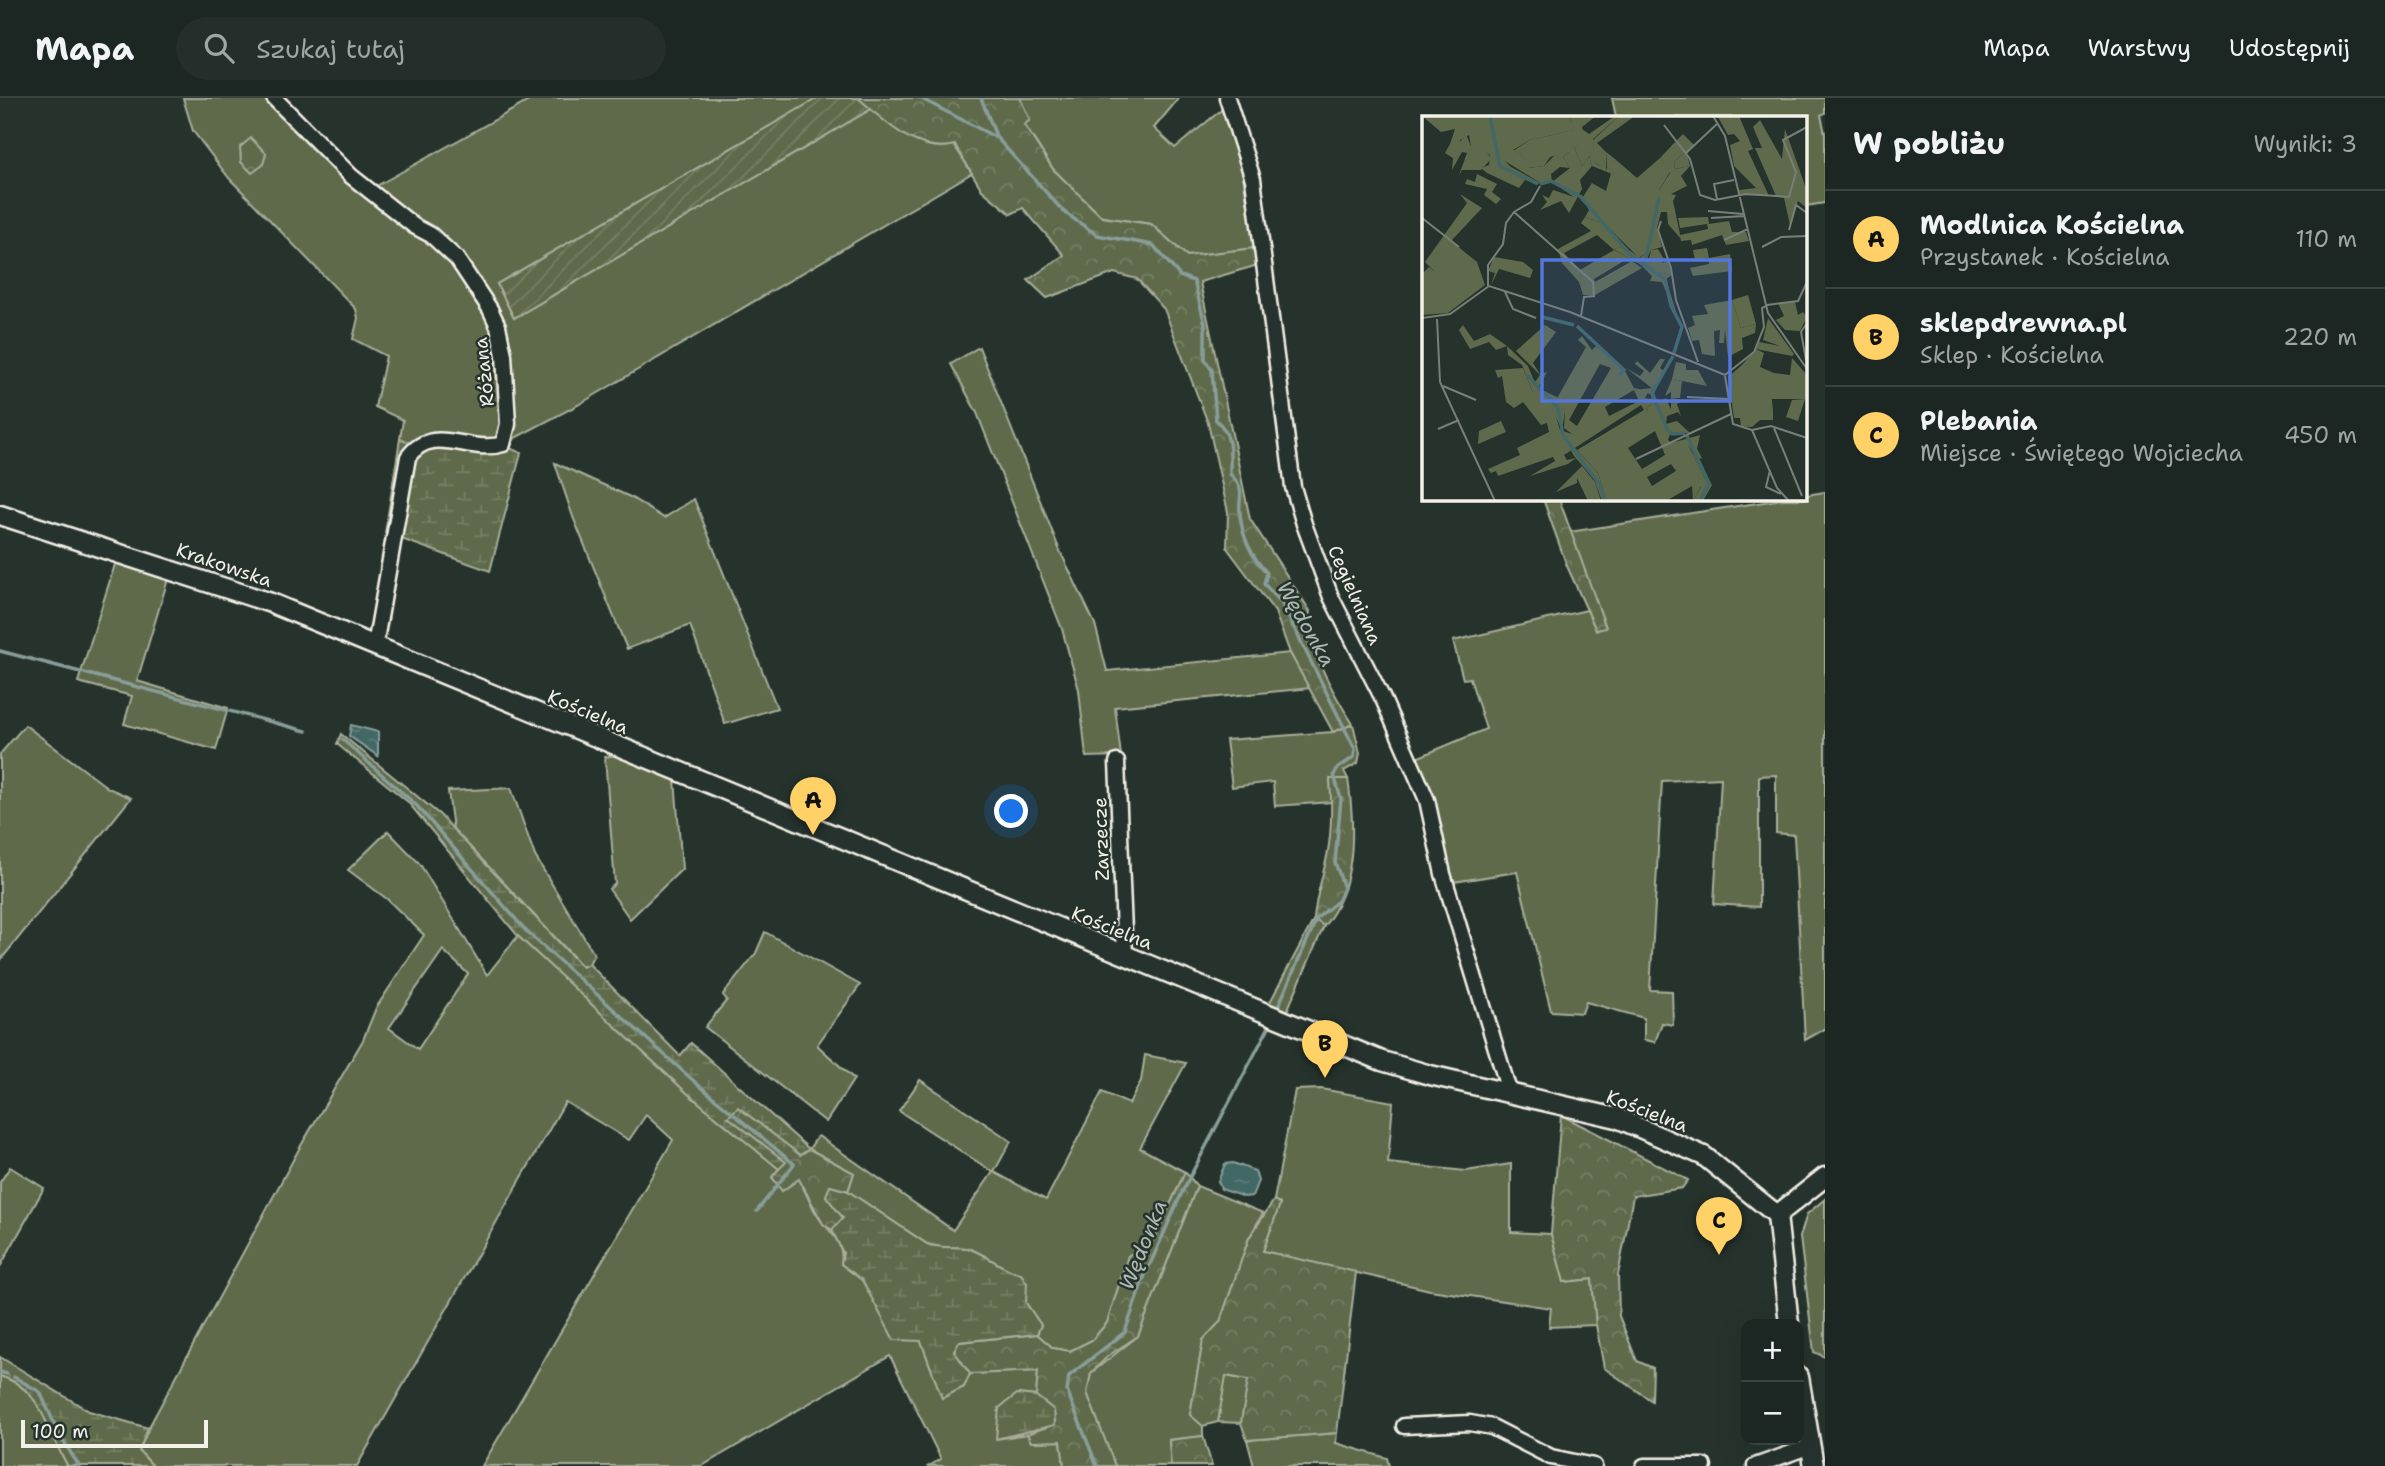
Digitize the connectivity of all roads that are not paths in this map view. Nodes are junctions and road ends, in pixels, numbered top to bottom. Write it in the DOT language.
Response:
graph roads {
  1 [pos="274,98"];
  2 [pos="1227,98"];
  3 [pos="0,515"];
  4 [pos="375,646"];
  5 [pos="429,668"];
  6 [pos="1117,762"];
  7 [pos="1125,956"];
  8 [pos="1509,1091"];
  9 [pos="1825,1177"];
  10 [pos="1777,1215"];
  11 [pos="1788,1319"];
  12 [pos="1800,1382"];
  13 [pos="1404,1426"];
  14 [pos="1811,1446"];
  15 [pos="1594,1466"];
  16 [pos="1644,1466"];
  17 [pos="1704,1466"];
  18 [pos="1755,1466"];
  19 [pos="1814,1466"];
  1 -- 4 [label="street, Różana"];
  2 -- 8 [label="street, Cegielniana"];
  3 -- 4 [label="street, Krakowska"];
  4 -- 5 [label="street, Krakowska"];
  5 -- 7 [label="street, Kościelna"];
  6 -- 7 [label="street, Zarzecze"];
  7 -- 8 [label="street, Kościelna"];
  8 -- 10 [label="street, Kościelna"];
  9 -- 10 [label="street"];
  10 -- 11 [label="street"];
  12 -- 14 [label="street"];
  13 -- 15 [label="street"];
  14 -- 18 [label="street"];
  14 -- 19 [label="street"];
  16 -- 17 [label="street"];
}
